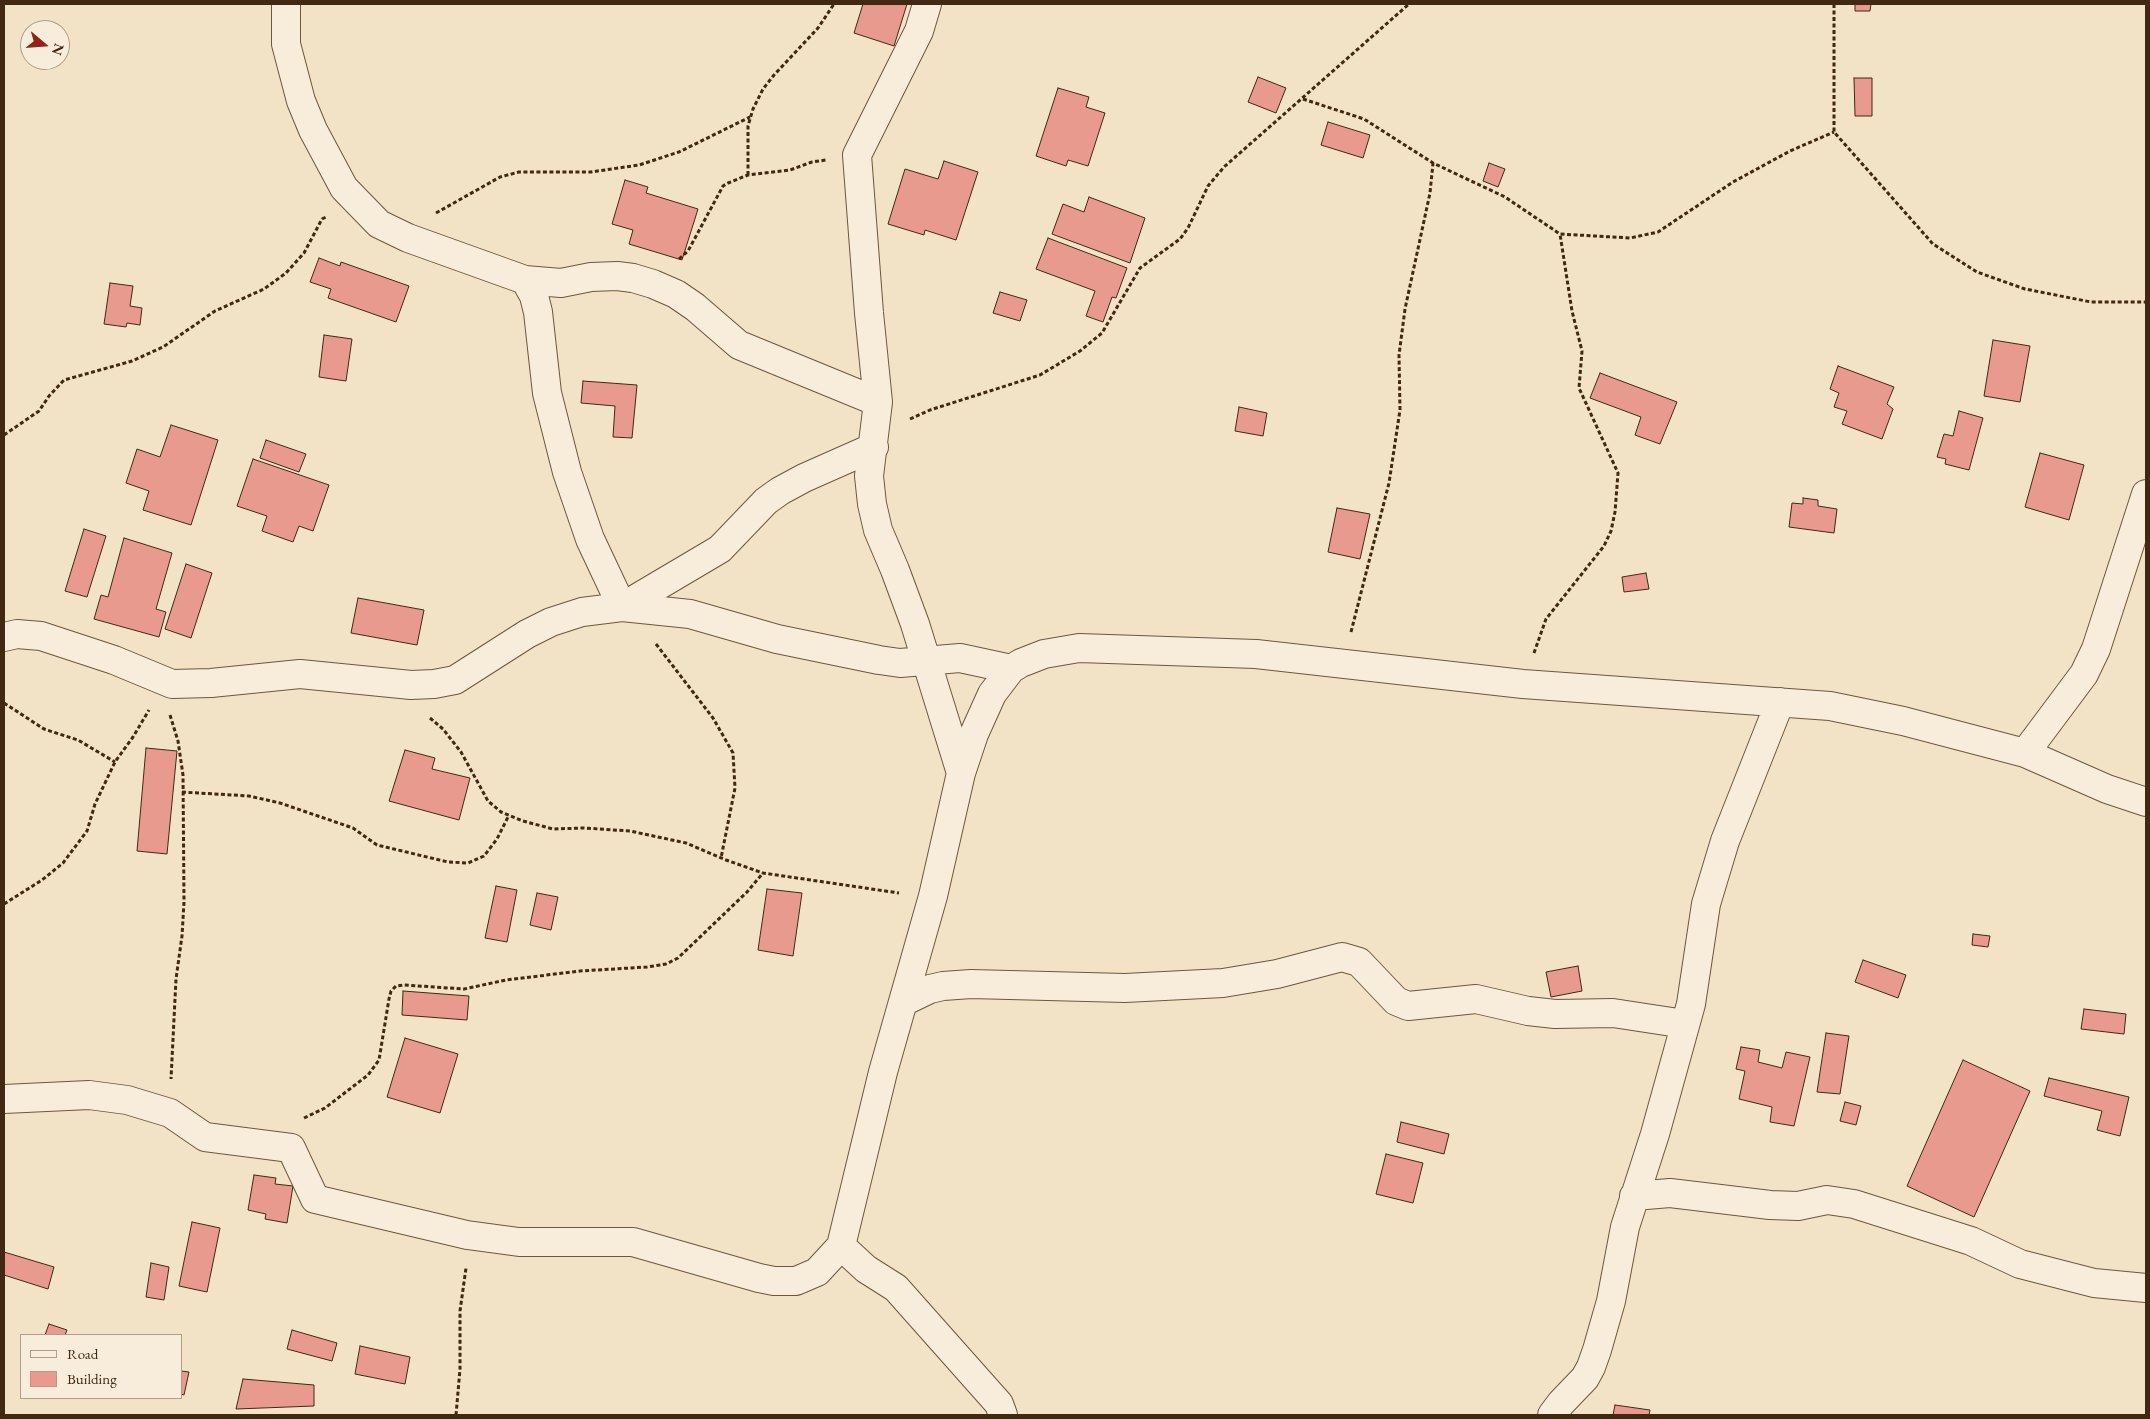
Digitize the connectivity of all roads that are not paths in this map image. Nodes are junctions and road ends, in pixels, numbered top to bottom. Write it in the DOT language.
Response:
graph roads {
  1 [pos="286,4"];
  2 [pos="927,4"];
  3 [pos="525,280"];
  4 [pos="878,402"];
  5 [pos="874,447"];
  6 [pos="2146,494"];
  7 [pos="622,607"];
  8 [pos="4,636"];
  9 [pos="925,661"];
  10 [pos="1011,669"];
  11 [pos="1780,702"];
  12 [pos="2025,753"];
  13 [pos="961,773"];
  14 [pos="2146,802"];
  15 [pos="903,1002"];
  16 [pos="1686,1024"];
  17 [pos="4,1099"];
  18 [pos="1634,1196"];
  19 [pos="841,1246"];
  20 [pos="2146,1288"];
  21 [pos="1003,1415"];
  22 [pos="1552,1415"];
  1 -- 3 [label="street"];
  2 -- 4 [label="street"];
  3 -- 4 [label="street"];
  3 -- 7 [label="street"];
  4 -- 5 [label="street"];
  5 -- 7 [label="street"];
  5 -- 9 [label="street"];
  6 -- 12 [label="street"];
  7 -- 8 [label="street"];
  7 -- 9 [label="street"];
  9 -- 10 [label="street"];
  9 -- 13 [label="street"];
  10 -- 11 [label="street"];
  10 -- 13 [label="street"];
  11 -- 12 [label="street"];
  11 -- 16 [label="street"];
  12 -- 14 [label="street"];
  13 -- 15 [label="street"];
  15 -- 16 [label="street"];
  15 -- 19 [label="street"];
  16 -- 18 [label="street"];
  17 -- 19 [label="street"];
  18 -- 20 [label="street"];
  18 -- 22 [label="street"];
  19 -- 21 [label="street"];
}
